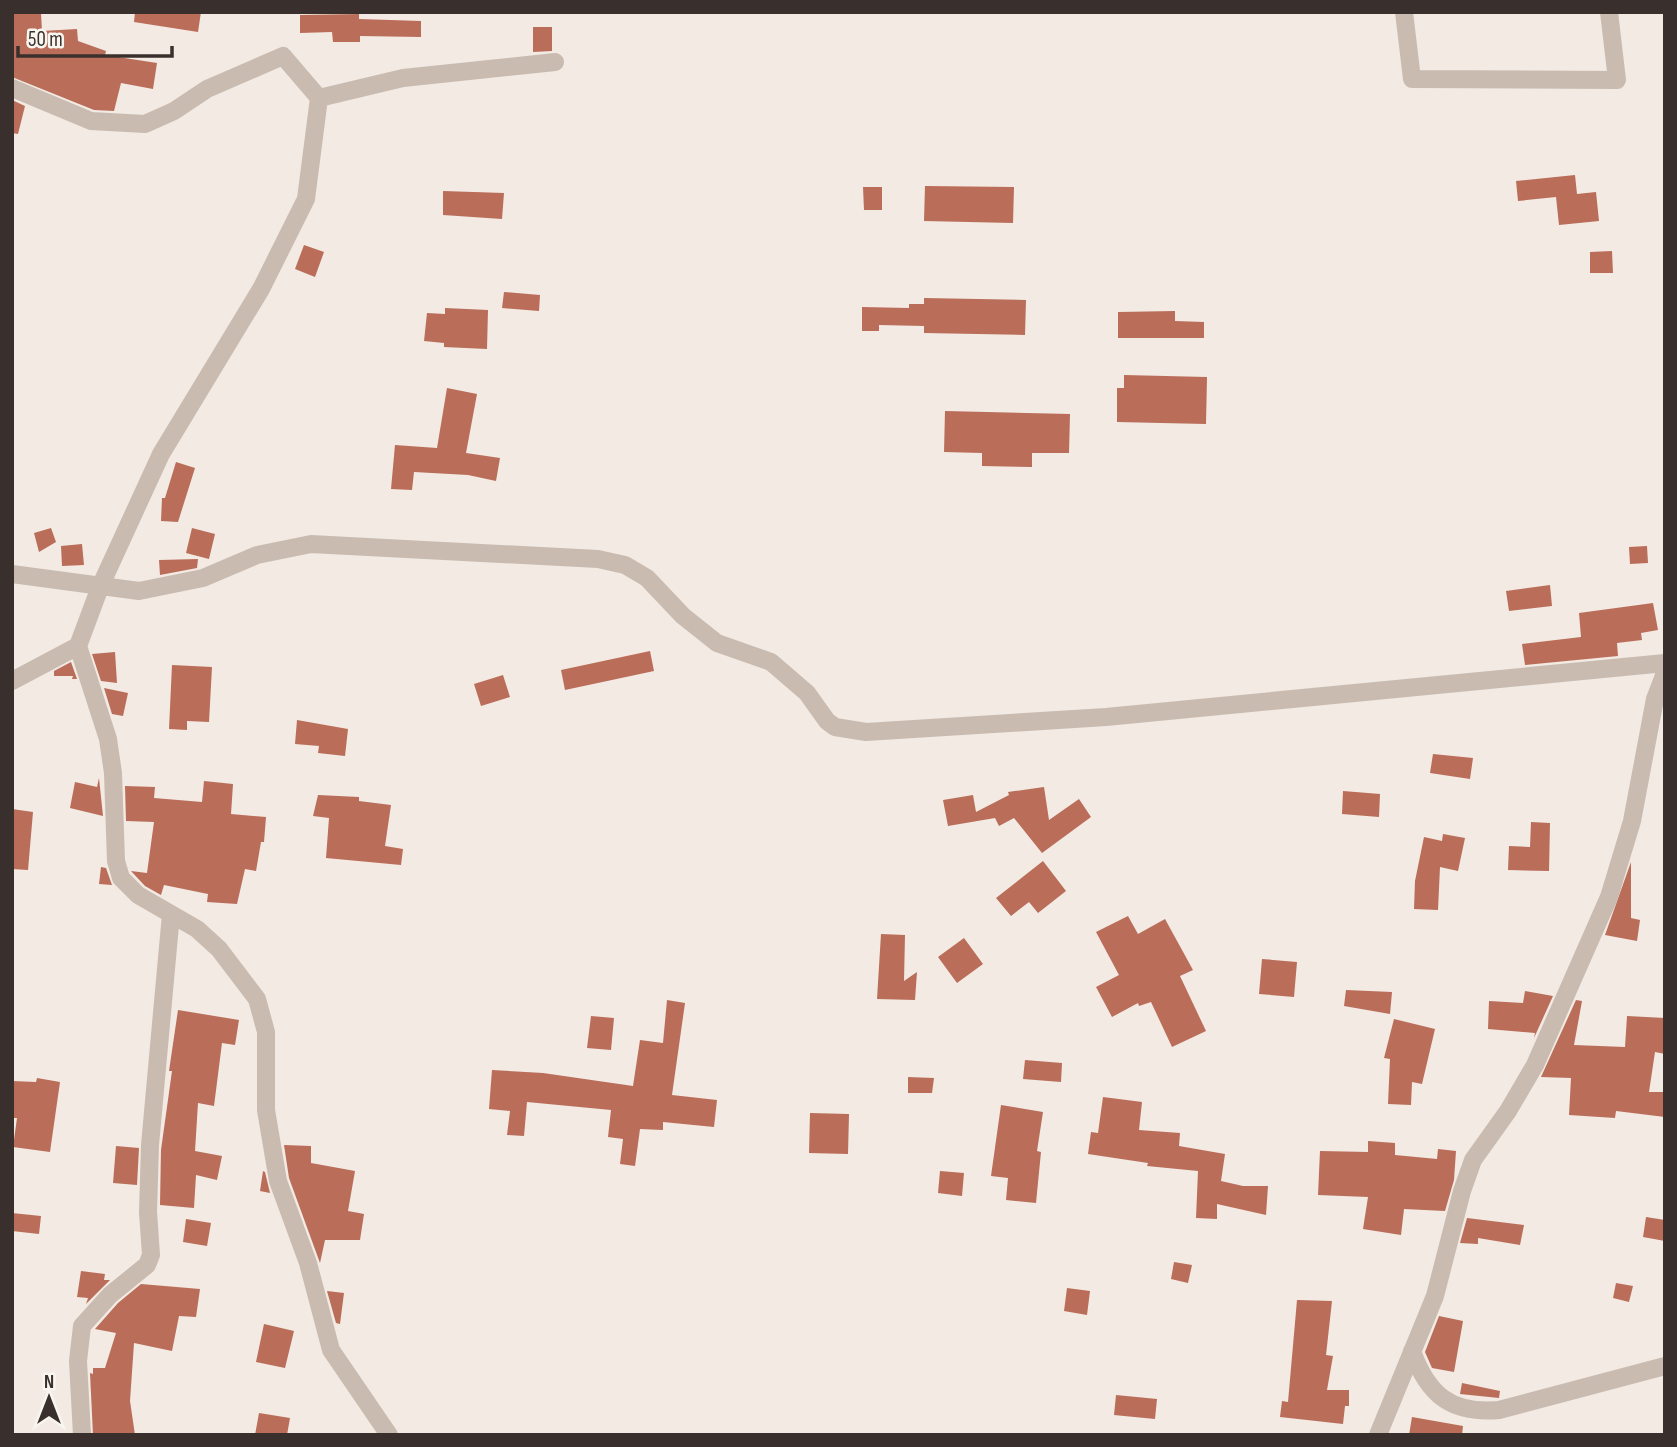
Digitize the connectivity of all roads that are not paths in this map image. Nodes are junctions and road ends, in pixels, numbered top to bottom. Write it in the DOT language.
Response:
graph roads {
  1 [pos="1404,12"];
  2 [pos="1609,12"];
  3 [pos="555,62"];
  4 [pos="12,88"];
  5 [pos="319,98"];
  6 [pos="12,574"];
  7 [pos="100,587"];
  8 [pos="78,646"];
  9 [pos="1665,663"];
  10 [pos="1665,673"];
  11 [pos="12,681"];
  12 [pos="171,914"];
  13 [pos="1412,1351"];
  14 [pos="1665,1366"];
  15 [pos="82,1435"];
  16 [pos="390,1435"];
  17 [pos="1378,1435"];
  1 -- 2 [label="street"];
  3 -- 5 [label="street"];
  4 -- 5 [label="street"];
  5 -- 7 [label="street"];
  6 -- 7 [label="street"];
  7 -- 8 [label="street"];
  7 -- 9 [label="street"];
  8 -- 11 [label="street"];
  8 -- 12 [label="street"];
  10 -- 13 [label="street"];
  12 -- 15 [label="street"];
  12 -- 16 [label="street"];
  13 -- 14 [label="street"];
  13 -- 17 [label="street"];
}
